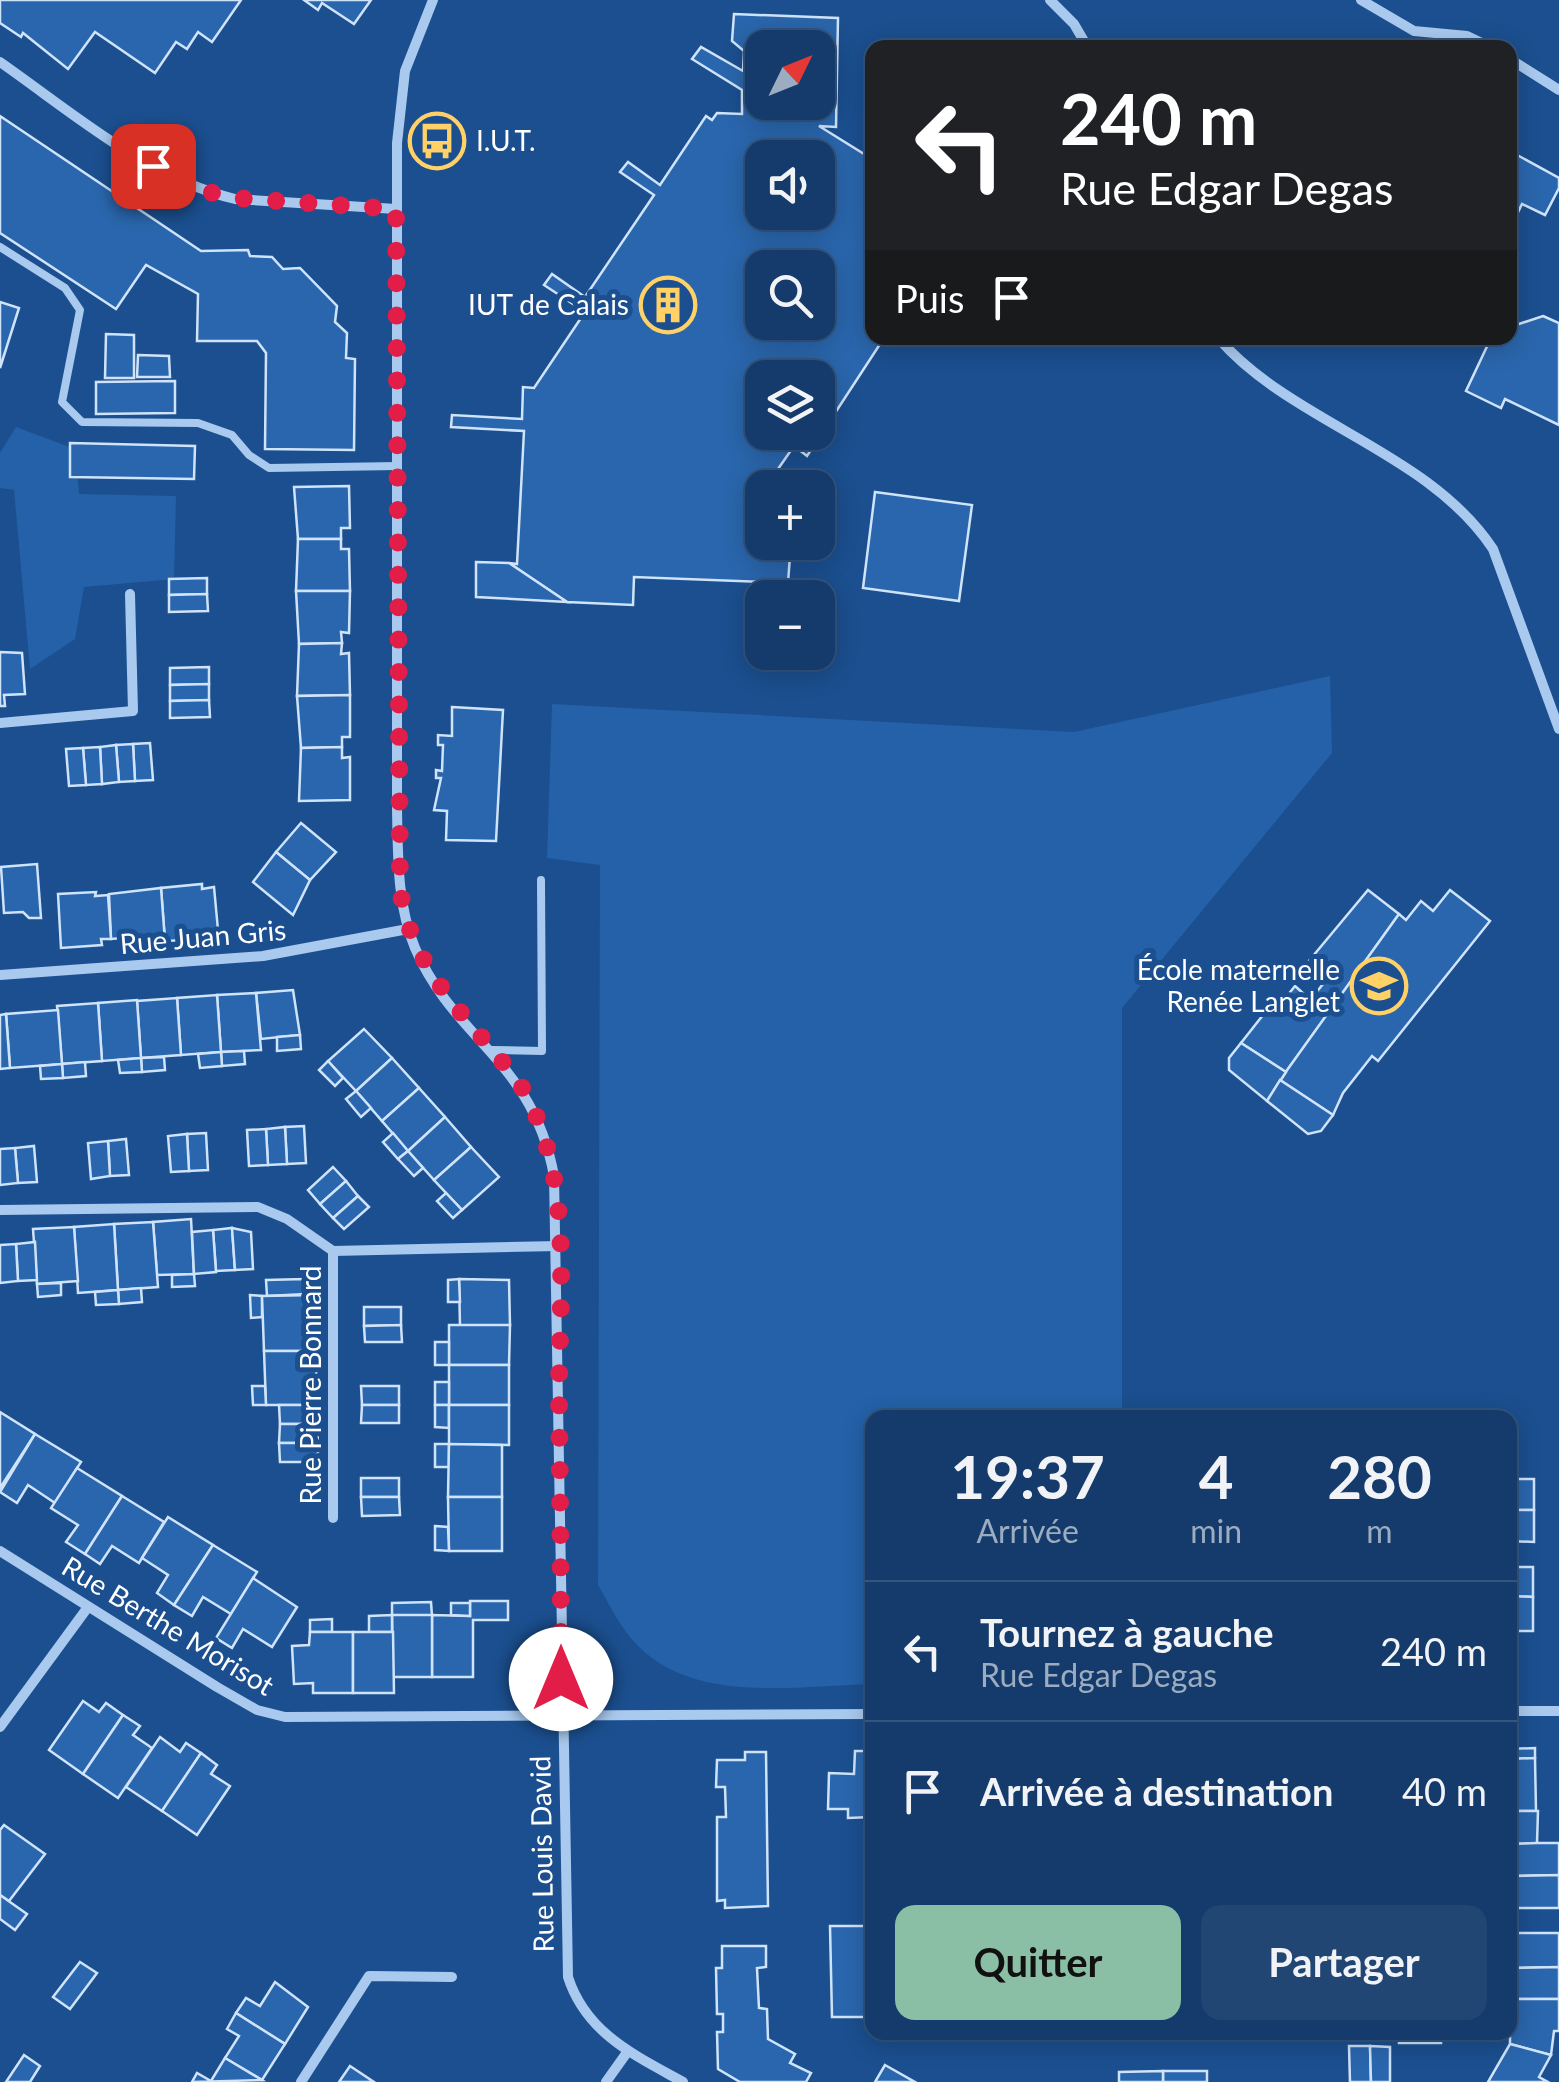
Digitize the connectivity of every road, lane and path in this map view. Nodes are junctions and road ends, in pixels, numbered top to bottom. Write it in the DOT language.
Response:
graph roads {
  1 [pos="433,0"];
  2 [pos="1050,0"];
  3 [pos="1361,0"];
  4 [pos="1430,35"];
  5 [pos="1083,40"];
  6 [pos="1427,40"];
  7 [pos="1475,40"];
  8 [pos="0,62"];
  9 [pos="1517,63"];
  10 [pos="1559,90"];
  11 [pos="396,209"];
  12 [pos="0,247"];
  13 [pos="1228,345"];
  14 [pos="398,466"];
  15 [pos="130,594"];
  16 [pos="0,723"];
  17 [pos="1559,729"];
  18 [pos="541,880"];
  19 [pos="408,929"];
  20 [pos="0,975"];
  21 [pos="492,1050"];
  22 [pos="0,1210"];
  23 [pos="558,1246"];
  24 [pos="333,1251"];
  25 [pos="333,1518"];
  26 [pos="0,1551"];
  27 [pos="88,1607"];
  28 [pos="1559,1710"];
  29 [pos="1517,1711"];
  30 [pos="865,1714"];
  31 [pos="561,1715"];
  32 [pos="0,1728"];
  33 [pos="452,1977"];
  34 [pos="628,2051"];
  35 [pos="302,2082"];
  36 [pos="606,2082"];
  37 [pos="683,2082"];
  1 -- 11 [label="street, Rue Louis David"];
  2 -- 5 [label="street"];
  3 -- 4 [label="street"];
  4 -- 6 [label="street"];
  4 -- 7 [label="street"];
  8 -- 11 [label="street"];
  9 -- 10 [label="street"];
  11 -- 14 [label="street, Rue Louis David"];
  12 -- 14 [label="lane"];
  13 -- 17 [label="street"];
  14 -- 19 [label="street, Rue Louis David"];
  15 -- 16 [label="street"];
  18 -- 21 [label="lane"];
  19 -- 20 [label="street, Rue Juan Gris"];
  19 -- 21 [label="street, Rue Louis David"];
  21 -- 23 [label="street, Rue Louis David"];
  22 -- 24 [label="street, Rue Pierre Bonnard"];
  23 -- 24 [label="street, Rue Pierre Bonnard"];
  23 -- 31 [label="street, Rue Louis David"];
  24 -- 25 [label="street, Rue Pierre Bonnard"];
  26 -- 27 [label="street, Rue Berthe Morisot"];
  27 -- 31 [label="street, Rue Berthe Morisot"];
  27 -- 32 [label="street"];
  28 -- 29 [label="street"];
  30 -- 31 [label="street, Rue Berthe Morisot"];
  31 -- 34 [label="street, Rue Louis David"];
  33 -- 35 [label="street"];
  34 -- 36 [label="street"];
  34 -- 37 [label="street, Rue Louis David"];
}
